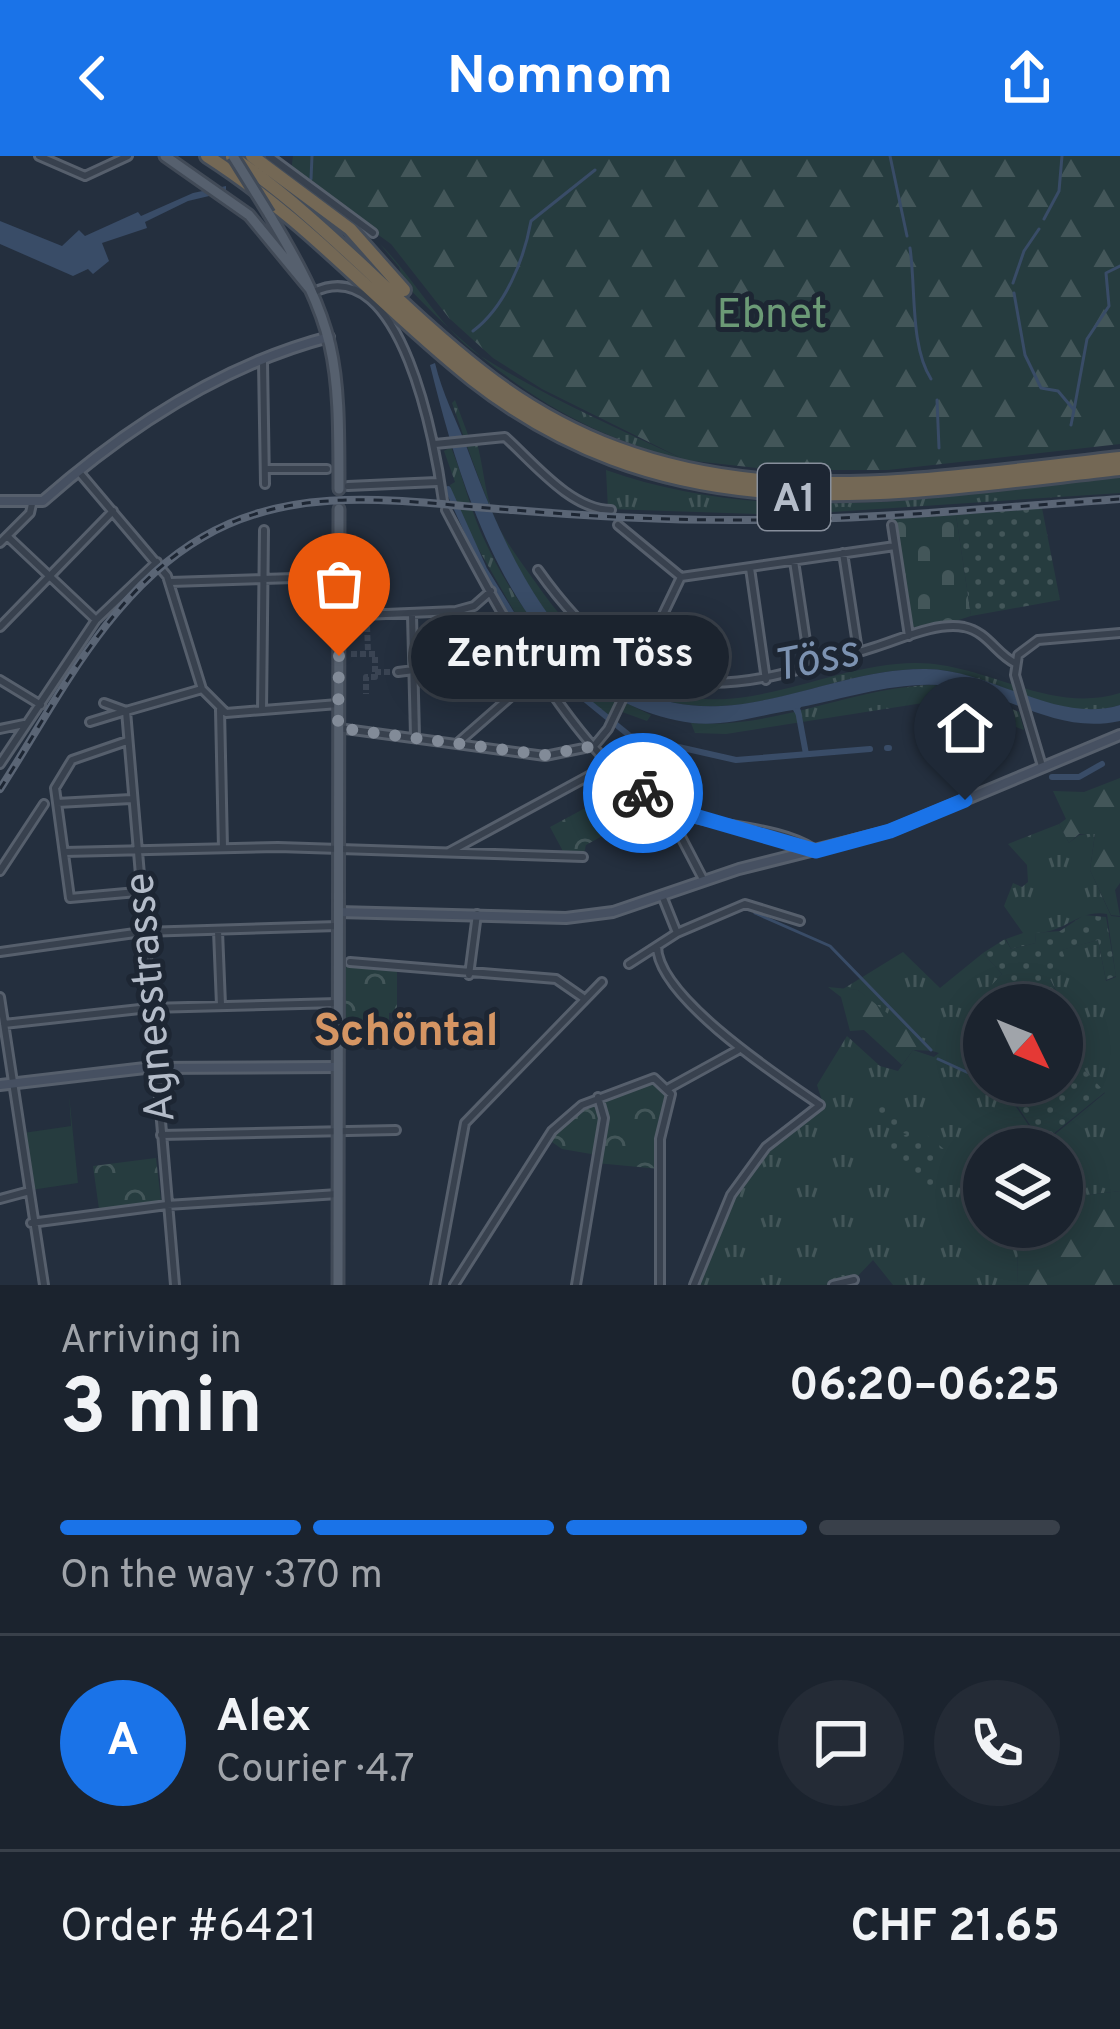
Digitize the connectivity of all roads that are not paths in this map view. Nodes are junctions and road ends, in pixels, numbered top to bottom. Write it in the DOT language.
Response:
graph roads {
  1 [pos="39,156"];
  2 [pos="113,156"];
  3 [pos="128,156"];
  4 [pos="165,156"];
  5 [pos="192,156"];
  6 [pos="207,156"];
  7 [pos="252,156"];
  8 [pos="269,156"];
  9 [pos="231,161"];
  10 [pos="109,168"];
  11 [pos="373,233"];
  12 [pos="314,292"];
  13 [pos="438,334"];
  14 [pos="332,337"];
  15 [pos="262,362"];
  16 [pos="439,444"];
  17 [pos="1120,458"];
  18 [pos="76,469"];
  19 [pos="265,469"];
  20 [pos="327,469"];
  21 [pos="1120,470"];
  22 [pos="437,482"];
  23 [pos="265,484"];
  24 [pos="344,488"];
  25 [pos="0,501"];
  26 [pos="35,503"];
  27 [pos="338,509"];
  28 [pos="611,510"];
  29 [pos="113,511"];
  30 [pos="618,525"];
  31 [pos="892,525"];
  32 [pos="264,530"];
  33 [pos="8,536"];
  34 [pos="0,543"];
  35 [pos="895,546"];
  36 [pos="843,554"];
  37 [pos="794,561"];
  38 [pos="158,562"];
  39 [pos="750,568"];
  40 [pos="538,570"];
  41 [pos="50,577"];
  42 [pos="681,577"];
  43 [pos="264,578"];
  44 [pos="328,578"];
  45 [pos="169,582"];
  46 [pos="491,591"];
  47 [pos="412,614"];
  48 [pos="343,616"];
  49 [pos="96,620"];
  50 [pos="0,628"];
  51 [pos="1120,633"];
  52 [pos="909,636"];
  53 [pos="858,652"];
  54 [pos="1016,663"];
  55 [pos="638,668"];
  56 [pos="810,668"];
  57 [pos="414,670"];
  58 [pos="398,672"];
  59 [pos="539,672"];
  60 [pos="0,680"];
  61 [pos="766,680"];
  62 [pos="202,689"];
  63 [pos="104,703"];
  64 [pos="338,704"];
  65 [pos="40,705"];
  66 [pos="220,710"];
  67 [pos="262,710"];
  68 [pos="126,711"];
  69 [pos="90,722"];
  70 [pos="28,723"];
  71 [pos="338,728"];
  72 [pos="0,729"];
  73 [pos="1120,735"];
  74 [pos="415,736"];
  75 [pos="127,741"];
  76 [pos="458,742"];
  77 [pos="594,746"];
  78 [pos="0,764"];
  79 [pos="609,765"];
  80 [pos="1042,766"];
  81 [pos="131,799"];
  82 [pos="58,803"];
  83 [pos="44,804"];
  84 [pos="664,807"];
  85 [pos="134,847"];
  86 [pos="223,848"];
  87 [pos="816,851"];
  88 [pos="64,852"];
  89 [pos="338,853"];
  90 [pos="447,853"];
  91 [pos="583,857"];
  92 [pos="0,872"];
  93 [pos="704,881"];
  94 [pos="137,892"];
  95 [pos="663,898"];
  96 [pos="338,912"];
  97 [pos="477,914"];
  98 [pos="800,920"];
  99 [pos="338,926"];
  100 [pos="218,931"];
  101 [pos="142,932"];
  102 [pos="677,933"];
  103 [pos="657,946"];
  104 [pos="0,952"];
  105 [pos="350,962"];
  106 [pos="629,964"];
  107 [pos="469,975"];
  108 [pos="602,982"];
  109 [pos="581,997"];
  110 [pos="0,998"];
  111 [pos="338,1003"];
  112 [pos="221,1006"];
  113 [pos="148,1008"];
  114 [pos="4,1024"];
  115 [pos="742,1050"];
  116 [pos="338,1067"];
  117 [pos="154,1068"];
  118 [pos="12,1084"];
  119 [pos="0,1085"];
  120 [pos="669,1088"];
  121 [pos="598,1097"];
  122 [pos="396,1130"];
  123 [pos="338,1131"];
  124 [pos="161,1136"];
  125 [pos="26,1192"];
  126 [pos="338,1194"];
  127 [pos="0,1199"];
  128 [pos="167,1205"];
  129 [pos="32,1223"];
  130 [pos="854,1280"];
  131 [pos="44,1285"];
  132 [pos="175,1285"];
  133 [pos="338,1285"];
  134 [pos="435,1285"];
  135 [pos="454,1285"];
  136 [pos="576,1285"];
  137 [pos="659,1285"];
  138 [pos="694,1285"];
  139 [pos="832,1285"];
  1 -- 10 [label="street"];
  2 -- 10 [label="street"];
  3 -- 10 [label="street"];
  4 -- 12 [label="main road"];
  5 -- 9 [label="highway, A1"];
  6 -- 9 [label="highway, A1"];
  7 -- 13 [label="highway, A1"];
  8 -- 11 [label="street"];
  9 -- 12 [label="main road, bridge"];
  9 -- 13 [label="highway, A1"];
  9 -- 21 [label="highway, A1"];
  12 -- 14 [label="main road"];
  12 -- 16 [label="street"];
  13 -- 17 [label="highway, A1"];
  14 -- 15 [label="main road"];
  14 -- 24 [label="main road"];
  15 -- 18 [label="main road"];
  15 -- 19 [label="street"];
  16 -- 22 [label="street"];
  16 -- 28 [label="street"];
  18 -- 26 [label="main road"];
  18 -- 29 [label="street"];
  19 -- 20 [label="street"];
  19 -- 23 [label="street"];
  22 -- 24 [label="street"];
  22 -- 46 [label="street"];
  25 -- 26 [label="main road"];
  26 -- 33 [label="street"];
  27 -- 48 [label="main road"];
  29 -- 38 [label="street"];
  29 -- 41 [label="street"];
  30 -- 42 [label="street"];
  31 -- 35 [label="street"];
  32 -- 43 [label="street"];
  33 -- 34 [label="street"];
  33 -- 41 [label="street"];
  35 -- 36 [label="street"];
  35 -- 52 [label="street"];
  36 -- 37 [label="street"];
  36 -- 53 [label="street"];
  37 -- 39 [label="street"];
  37 -- 56 [label="street"];
  38 -- 45 [label="street"];
  38 -- 49 [label="street"];
  39 -- 42 [label="street"];
  39 -- 61 [label="street"];
  40 -- 55 [label="street"];
  41 -- 49 [label="street"];
  41 -- 50 [label="street"];
  42 -- 55 [label="street"];
  43 -- 44 [label="street"];
  43 -- 45 [label="street"];
  43 -- 67 [label="street"];
  45 -- 62 [label="street"];
  46 -- 47 [label="street"];
  46 -- 59 [label="street"];
  47 -- 48 [label="street"];
  47 -- 57 [label="street"];
  48 -- 64 [label="main road"];
  49 -- 65 [label="street"];
  51 -- 54 [label="street"];
  52 -- 53 [label="street"];
  52 -- 54 [label="street"];
  53 -- 56 [label="street"];
  54 -- 80 [label="street"];
  55 -- 61 [label="street"];
  55 -- 77 [label="street"];
  56 -- 61 [label="street"];
  57 -- 58 [label="street"];
  57 -- 74 [label="street"];
  59 -- 76 [label="street"];
  59 -- 77 [label="street"];
  60 -- 65 [label="street"];
  62 -- 66 [label="street"];
  62 -- 68 [label="street"];
  63 -- 68 [label="street"];
  64 -- 67 [label="street"];
  64 -- 71 [label="main road"];
  65 -- 70 [label="street"];
  66 -- 67 [label="street"];
  66 -- 86 [label="street"];
  68 -- 69 [label="street"];
  68 -- 75 [label="street, Agnesstrasse"];
  70 -- 72 [label="street"];
  70 -- 78 [label="street"];
  71 -- 74 [label="street"];
  71 -- 89 [label="main road"];
  73 -- 80 [label="main road"];
  74 -- 76 [label="street"];
  75 -- 81 [label="street, Agnesstrasse"];
  75 -- 82 [label="street"];
  76 -- 77 [label="street"];
  77 -- 79 [label="street"];
  79 -- 84 [label="street"];
  79 -- 90 [label="street"];
  80 -- 87 [label="main road"];
  81 -- 82 [label="street"];
  81 -- 85 [label="street, Agnesstrasse"];
  82 -- 88 [label="street"];
  83 -- 92 [label="street"];
  84 -- 87 [label="street"];
  84 -- 93 [label="street"];
  85 -- 86 [label="street"];
  85 -- 88 [label="street"];
  85 -- 94 [label="street, Agnesstrasse"];
  86 -- 89 [label="street"];
  87 -- 93 [label="main road"];
  88 -- 94 [label="street"];
  89 -- 90 [label="street"];
  89 -- 96 [label="main road"];
  90 -- 91 [label="street"];
  93 -- 95 [label="main road"];
  94 -- 101 [label="street, Agnesstrasse"];
  95 -- 97 [label="main road"];
  95 -- 102 [label="street"];
  96 -- 97 [label="main road"];
  96 -- 99 [label="main road"];
  97 -- 107 [label="street"];
  98 -- 102 [label="street"];
  99 -- 100 [label="street"];
  99 -- 111 [label="main road"];
  100 -- 101 [label="street"];
  100 -- 112 [label="street"];
  101 -- 104 [label="street"];
  101 -- 113 [label="street, Agnesstrasse"];
  102 -- 103 [label="street"];
  103 -- 106 [label="street"];
  103 -- 115 [label="street"];
  105 -- 107 [label="street"];
  107 -- 109 [label="street"];
  108 -- 109 [label="street"];
  109 -- 134 [label="street"];
  110 -- 114 [label="street"];
  111 -- 112 [label="street"];
  111 -- 116 [label="main road"];
  112 -- 113 [label="street"];
  113 -- 114 [label="street"];
  113 -- 117 [label="street, Agnesstrasse"];
  114 -- 118 [label="street"];
  115 -- 120 [label="street"];
  115 -- 138 [label="street"];
  116 -- 117 [label="main road"];
  116 -- 123 [label="main road"];
  117 -- 118 [label="main road"];
  117 -- 124 [label="street, Agnesstrasse"];
  118 -- 119 [label="main road"];
  118 -- 125 [label="street"];
  120 -- 121 [label="street"];
  120 -- 137 [label="street"];
  121 -- 135 [label="street"];
  121 -- 136 [label="street"];
  122 -- 123 [label="street"];
  123 -- 124 [label="street"];
  123 -- 126 [label="main road"];
  124 -- 128 [label="street, Agnesstrasse"];
  125 -- 127 [label="street"];
  125 -- 129 [label="street"];
  126 -- 128 [label="street"];
  126 -- 133 [label="main road"];
  128 -- 129 [label="street"];
  128 -- 132 [label="street, Agnesstrasse"];
  129 -- 131 [label="street"];
  130 -- 139 [label="street"];
}
